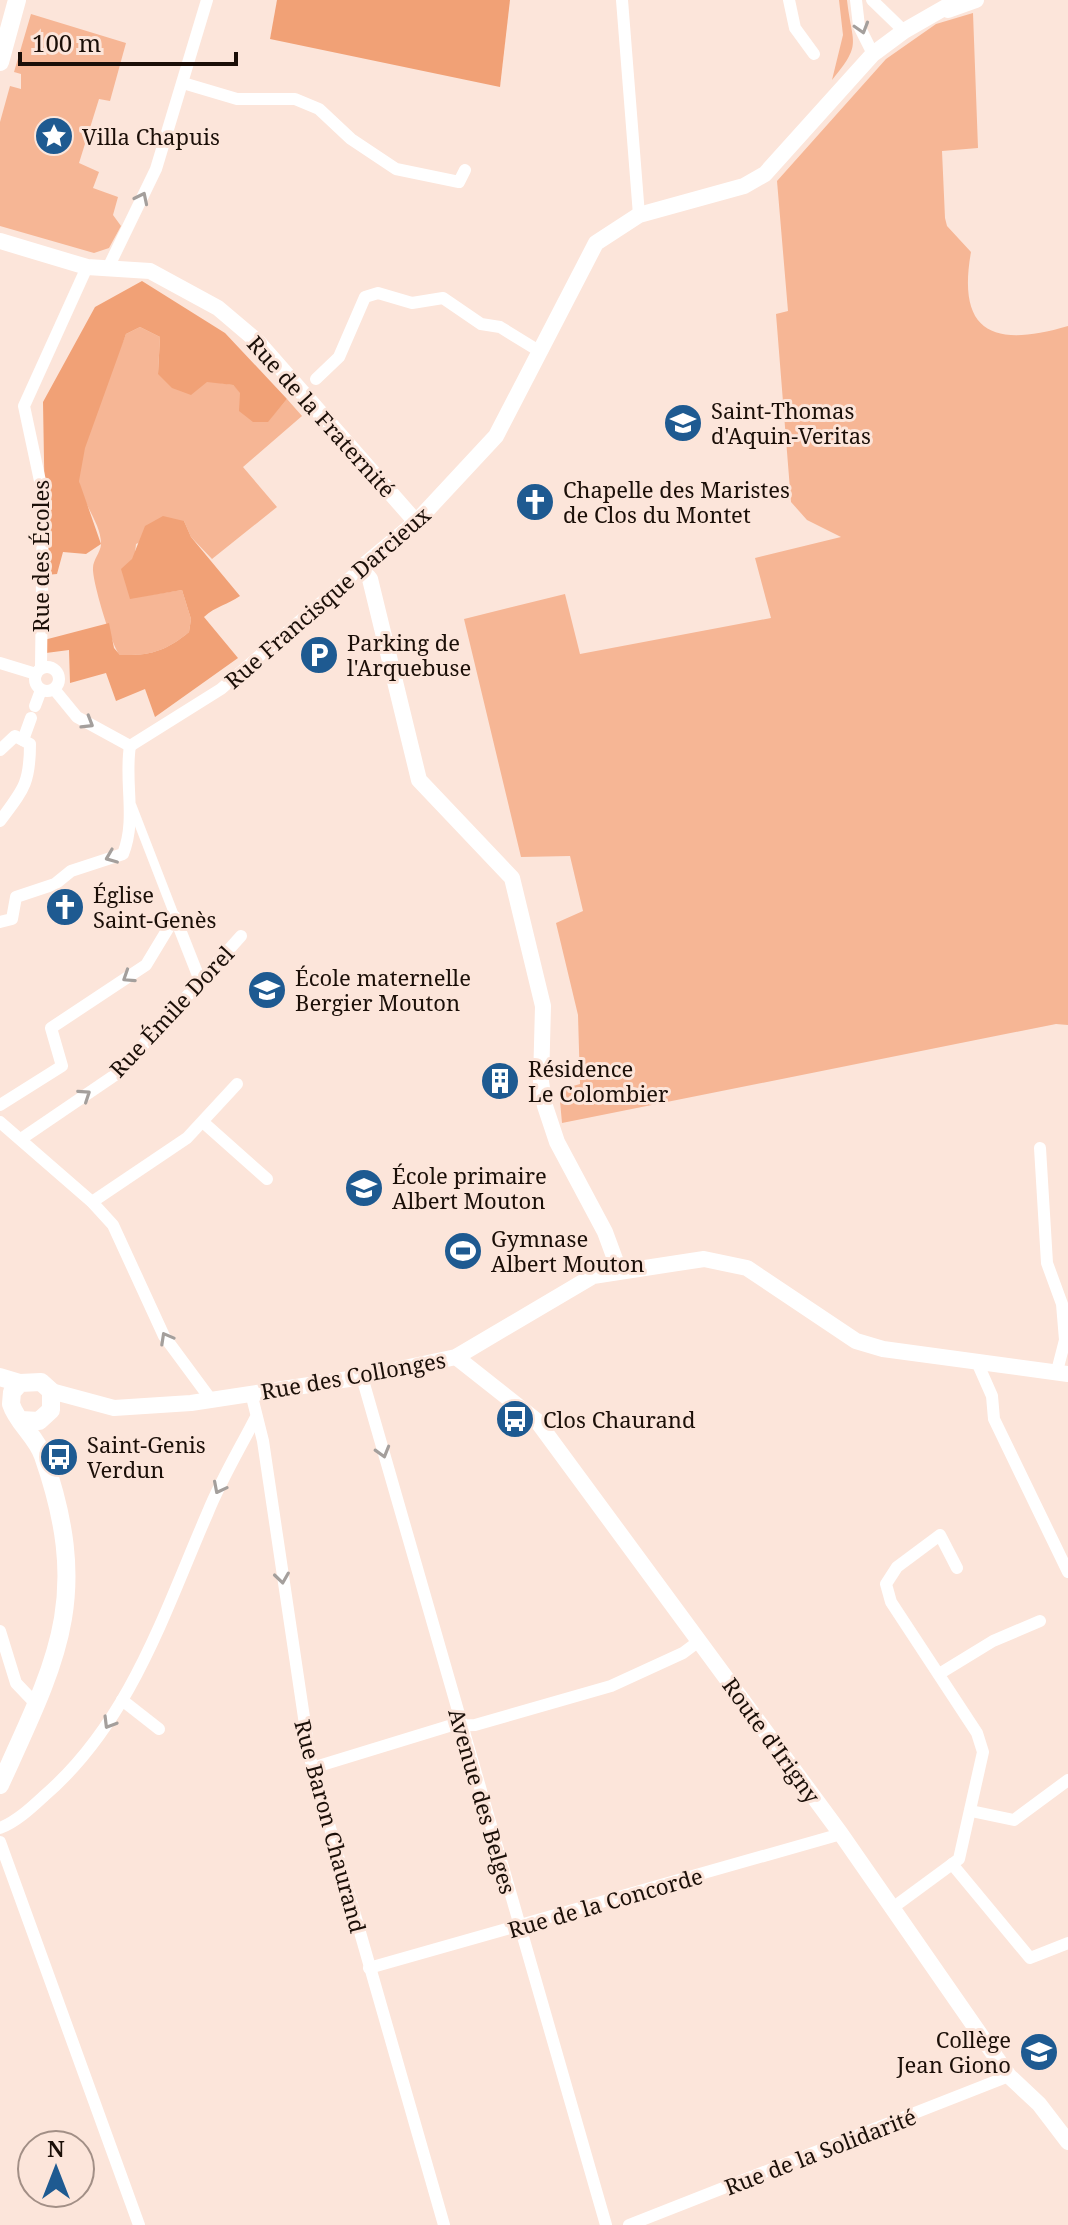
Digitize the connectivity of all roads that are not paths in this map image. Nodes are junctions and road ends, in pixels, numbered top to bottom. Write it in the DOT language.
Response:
graph roads {
  1 [pos="17,0"];
  2 [pos="207,0"];
  3 [pos="622,0"];
  4 [pos="789,0"];
  5 [pos="856,0"];
  6 [pos="872,0"];
  7 [pos="958,0"];
  8 [pos="976,0"];
  9 [pos="935,14"];
  10 [pos="904,31"];
  11 [pos="814,54"];
  12 [pos="873,54"];
  13 [pos="0,62"];
  14 [pos="183,83"];
  15 [pos="465,170"];
  16 [pos="639,215"];
  17 [pos="0,241"];
  18 [pos="87,267"];
  19 [pos="108,268"];
  20 [pos="539,351"];
  21 [pos="316,379"];
  22 [pos="416,522"];
  23 [pos="361,568"];
  24 [pos="0,663"];
  25 [pos="38,671"];
  26 [pos="54,689"];
  27 [pos="41,690"];
  28 [pos="27,742"];
  29 [pos="130,746"];
  30 [pos="0,750"];
  31 [pos="131,803"];
  32 [pos="0,821"];
  33 [pos="175,917"];
  34 [pos="6,921"];
  35 [pos="241,936"];
  36 [pos="201,983"];
  37 [pos="237,1084"];
  38 [pos="0,1105"];
  39 [pos="0,1122"];
  40 [pos="204,1123"];
  41 [pos="21,1139"];
  42 [pos="1040,1148"];
  43 [pos="267,1179"];
  44 [pos="92,1202"];
  45 [pos="619,1270"];
  46 [pos="456,1357"];
  47 [pos="977,1362"];
  48 [pos="1062,1373"];
  49 [pos="0,1377"];
  50 [pos="362,1377"];
  51 [pos="10,1390"];
  52 [pos="51,1391"];
  53 [pos="251,1393"];
  54 [pos="84,1401"];
  55 [pos="212,1401"];
  56 [pos="48,1414"];
  57 [pos="255,1419"];
  58 [pos="21,1420"];
  59 [pos="42,1451"];
  60 [pos="957,1568"];
  61 [pos="1068,1572"];
  62 [pos="1040,1621"];
  63 [pos="0,1631"];
  64 [pos="699,1641"];
  65 [pos="939,1674"];
  66 [pos="122,1700"];
  67 [pos="37,1705"];
  68 [pos="462,1725"];
  69 [pos="159,1729"];
  70 [pos="312,1768"];
  71 [pos="1068,1780"];
  72 [pos="0,1785"];
  73 [pos="971,1811"];
  74 [pos="0,1828"];
  75 [pos="841,1834"];
  76 [pos="0,1842"];
  77 [pos="952,1864"];
  78 [pos="891,1909"];
  79 [pos="518,1927"];
  80 [pos="1068,1943"];
  81 [pos="369,1968"];
  82 [pos="1009,2076"];
  83 [pos="1068,2142"];
  84 [pos="139,2225"];
  85 [pos="444,2225"];
  86 [pos="606,2225"];
  87 [pos="629,2225"];
  1 -- 13 [label="main road"];
  2 -- 14 [label="street"];
  3 -- 16 [label="street"];
  4 -- 11 [label="street"];
  5 -- 12 [label="street, one-way"];
  6 -- 10 [label="street"];
  7 -- 9 [label="street, Rue Francisque Darcieux"];
  8 -- 9 [label="street, Rue Francisque Darcieux"];
  9 -- 10 [label="street, Rue Francisque Darcieux"];
  10 -- 12 [label="street, Rue Francisque Darcieux"];
  12 -- 16 [label="street, Rue Francisque Darcieux"];
  14 -- 15 [label="street"];
  19 -- 14 [label="street, one-way"];
  16 -- 20 [label="street, Rue Francisque Darcieux"];
  17 -- 18 [label="street, Rue de la Fraternité"];
  18 -- 19 [label="street, Rue de la Fraternité"];
  18 -- 25 [label="street, Rue des Écoles"];
  19 -- 22 [label="street, Rue de la Fraternité"];
  20 -- 21 [label="street"];
  20 -- 22 [label="street, Rue Francisque Darcieux"];
  22 -- 23 [label="street, Rue Francisque Darcieux"];
  23 -- 29 [label="street, Rue Francisque Darcieux"];
  23 -- 45 [label="street"];
  24 -- 25 [label="street"];
  25 -- 26 [label="street"];
  25 -- 27 [label="street"];
  26 -- 27 [label="street"];
  26 -- 29 [label="street, one-way"];
  27 -- 28 [label="street"];
  28 -- 30 [label="street"];
  28 -- 32 [label="street"];
  29 -- 31 [label="street"];
  31 -- 33 [label="street"];
  31 -- 34 [label="street, one-way"];
  33 -- 36 [label="street"];
  33 -- 38 [label="street, one-way"];
  35 -- 36 [label="street, Rue Émile Dorel"];
  41 -- 36 [label="street, Rue Émile Dorel, one-way"];
  37 -- 40 [label="street"];
  39 -- 41 [label="street"];
  40 -- 43 [label="street"];
  40 -- 44 [label="street"];
  41 -- 44 [label="street"];
  42 -- 48 [label="street"];
  55 -- 44 [label="street, one-way"];
  45 -- 46 [label="street, Rue des Collonges"];
  45 -- 47 [label="street, Rue des Collonges"];
  46 -- 50 [label="street, Rue des Collonges"];
  46 -- 64 [label="street, Route d'Irigny"];
  47 -- 48 [label="street, Rue des Collonges"];
  47 -- 61 [label="street"];
  49 -- 51 [label="main road"];
  50 -- 53 [label="street, Rue des Collonges"];
  50 -- 68 [label="street, Avenue des Belges, one-way"];
  51 -- 52 [label="main road"];
  51 -- 58 [label="main road"];
  52 -- 54 [label="street, Rue des Collonges"];
  52 -- 56 [label="main road"];
  53 -- 55 [label="street, Rue des Collonges"];
  53 -- 57 [label="street, Rue Baron Chaurand"];
  54 -- 55 [label="street, Rue des Collonges"];
  54 -- 56 [label="street"];
  56 -- 58 [label="main road"];
  56 -- 59 [label="main road"];
  57 -- 66 [label="street, one-way"];
  57 -- 70 [label="street, Rue Baron Chaurand, one-way"];
  58 -- 59 [label="main road"];
  59 -- 67 [label="main road"];
  60 -- 65 [label="street"];
  62 -- 65 [label="street"];
  63 -- 67 [label="street"];
  64 -- 68 [label="street"];
  64 -- 75 [label="street, Route d'Irigny"];
  65 -- 73 [label="street"];
  66 -- 69 [label="street"];
  66 -- 74 [label="street, one-way"];
  67 -- 72 [label="main road"];
  68 -- 70 [label="street"];
  68 -- 79 [label="street, Avenue des Belges"];
  70 -- 81 [label="street, Rue Baron Chaurand"];
  71 -- 73 [label="street"];
  73 -- 77 [label="street"];
  75 -- 78 [label="street, Route d'Irigny"];
  75 -- 79 [label="street, Rue de la Concorde"];
  76 -- 84 [label="street"];
  77 -- 78 [label="street"];
  77 -- 80 [label="street"];
  78 -- 82 [label="street, Route d'Irigny"];
  79 -- 81 [label="street, Rue de la Concorde"];
  79 -- 86 [label="street, Avenue des Belges"];
  81 -- 85 [label="street, Rue Baron Chaurand"];
  82 -- 83 [label="street, Route d'Irigny"];
  82 -- 87 [label="street, Rue de la Solidarité"];
}
